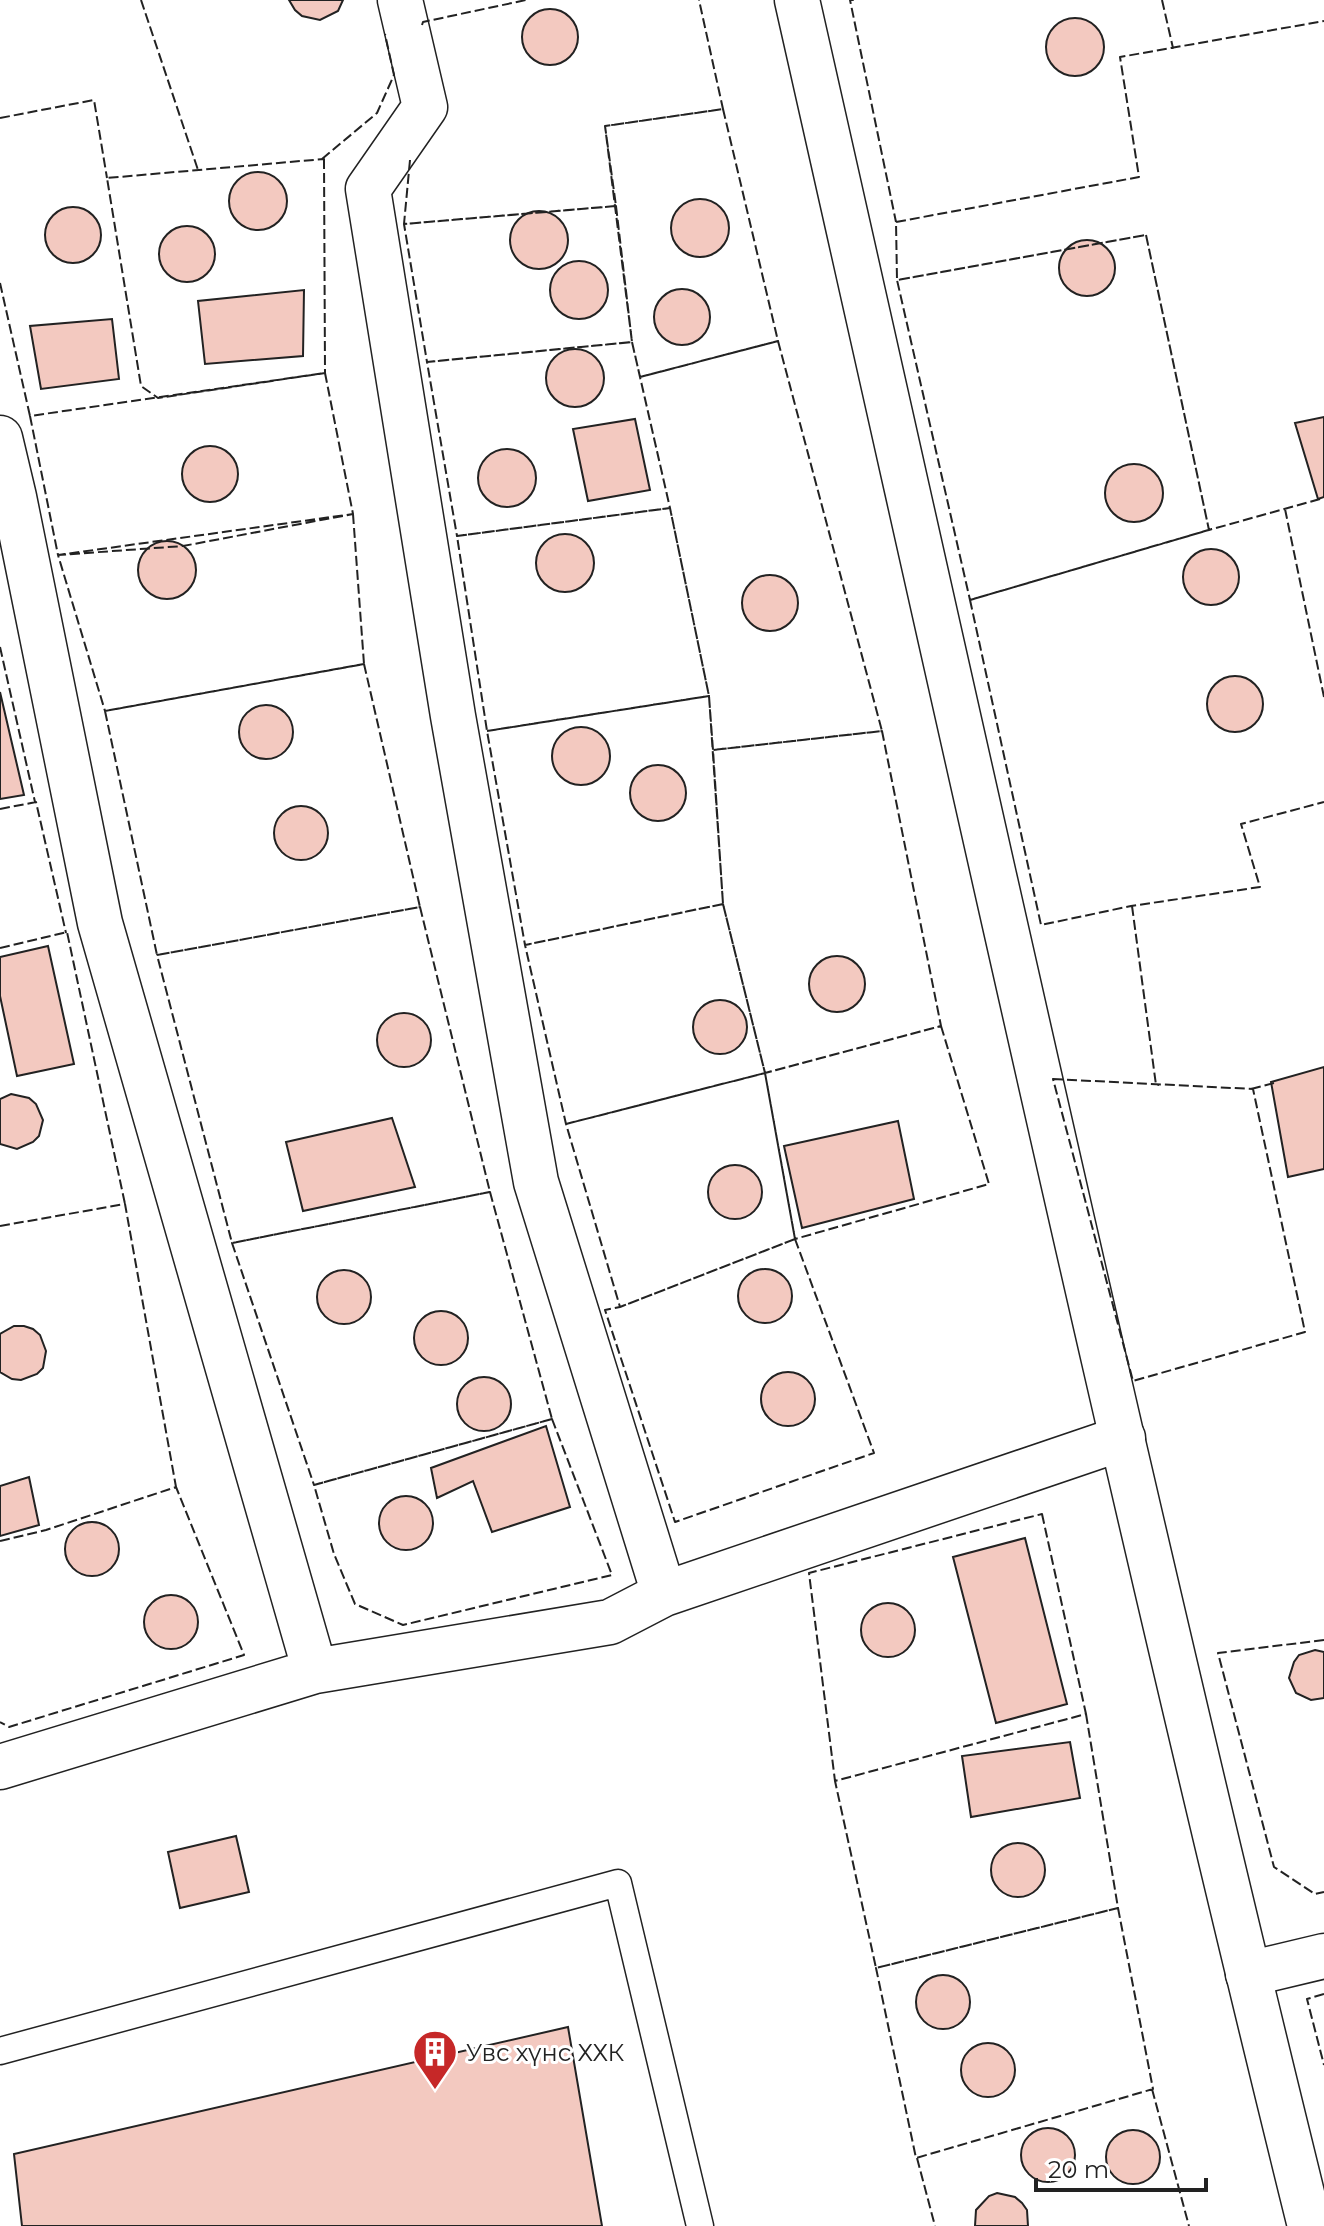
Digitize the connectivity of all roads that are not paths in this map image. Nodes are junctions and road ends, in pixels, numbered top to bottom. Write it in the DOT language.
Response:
graph roads {
  1 [pos="400,0"];
  2 [pos="797,0"];
  3 [pos="0,438"];
  4 [pos="1123,1438"];
  5 [pos="664,1594"];
  6 [pos="315,1671"];
  7 [pos="0,1767"];
  8 [pos="1324,1956"];
  9 [pos="1248,1974"];
  10 [pos="0,2051"];
  11 [pos="700,2226"];
  12 [pos="1310,2226"];
  1 -- 5 [label="street"];
  2 -- 4 [label="street"];
  3 -- 6 [label="street"];
  4 -- 5 [label="street"];
  4 -- 9 [label="street"];
  5 -- 6 [label="street"];
  6 -- 7 [label="street"];
  8 -- 9 [label="street"];
  9 -- 12 [label="street"];
  10 -- 11 [label="lane"];
}
